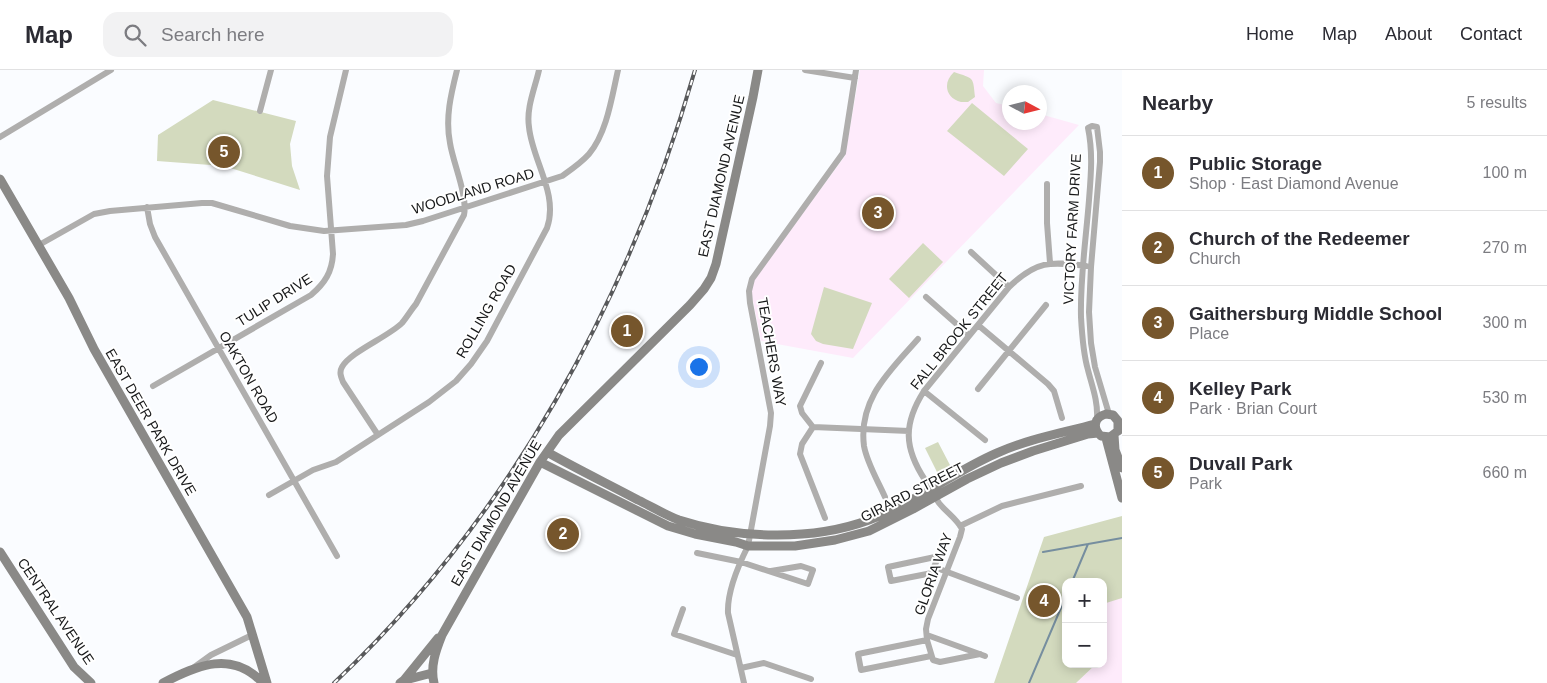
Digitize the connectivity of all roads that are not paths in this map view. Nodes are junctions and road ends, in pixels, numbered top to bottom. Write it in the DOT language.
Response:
graph roads {
  1 [pos="111,70"];
  2 [pos="271,70"];
  3 [pos="346,70"];
  4 [pos="457,70"];
  5 [pos="539,70"];
  6 [pos="618,70"];
  7 [pos="758,70"];
  8 [pos="805,70"];
  9 [pos="856,70"];
  10 [pos="855,78"];
  11 [pos="260,110"];
  12 [pos="0,138"];
  13 [pos="0,179"];
  14 [pos="545,182"];
  15 [pos="1047,184"];
  16 [pos="147,207"];
  17 [pos="465,208"];
  18 [pos="332,231"];
  19 [pos="39,245"];
  20 [pos="971,252"];
  21 [pos="1050,263"];
  22 [pos="1082,266"];
  23 [pos="1091,267"];
  24 [pos="1009,287"];
  25 [pos="926,297"];
  26 [pos="1046,305"];
  27 [pos="978,325"];
  28 [pos="969,336"];
  29 [pos="918,339"];
  30 [pos="219,349"];
  31 [pos="1009,350"];
  32 [pos="821,363"];
  33 [pos="153,386"];
  34 [pos="978,389"];
  35 [pos="924,391"];
  36 [pos="1116,417"];
  37 [pos="1062,418"];
  38 [pos="813,427"];
  39 [pos="864,428"];
  40 [pos="1107,430"];
  41 [pos="909,431"];
  42 [pos="378,435"];
  43 [pos="985,440"];
  44 [pos="547,452"];
  45 [pos="540,462"];
  46 [pos="1122,468"];
  47 [pos="294,481"];
  48 [pos="1081,486"];
  49 [pos="930,488"];
  50 [pos="269,495"];
  51 [pos="885,497"];
  52 [pos="935,497"];
  53 [pos="1122,498"];
  54 [pos="825,518"];
  55 [pos="960,526"];
  56 [pos="751,533"];
  57 [pos="748,546"];
  58 [pos="0,552"];
  59 [pos="697,553"];
  60 [pos="337,556"];
  61 [pos="741,562"];
  62 [pos="934,567"];
  63 [pos="771,571"];
  64 [pos="946,572"];
  65 [pos="1017,598"];
  66 [pos="683,608"];
  67 [pos="252,635"];
  68 [pos="442,635"];
  69 [pos="927,638"];
  70 [pos="737,656"];
  71 [pos="931,656"];
  72 [pos="741,668"];
  73 [pos="192,669"];
  74 [pos="432,671"];
  75 [pos="404,680"];
  76 [pos="91,683"];
  77 [pos="164,683"];
  78 [pos="263,683"];
  79 [pos="267,683"];
  80 [pos="422,683"];
  81 [pos="434,683"];
  82 [pos="744,683"];
  83 [pos="802,683"];
  1 -- 12 [label="street"];
  2 -- 11 [label="street"];
  3 -- 18 [label="street, TULIP DRIVE"];
  4 -- 17 [label="street"];
  5 -- 14 [label="street, ROLLING ROAD"];
  6 -- 14 [label="street, WOODLAND ROAD"];
  7 -- 44 [label="street, EAST DIAMOND AVENUE"];
  8 -- 10 [label="street"];
  9 -- 10 [label="street, TEACHERS WAY"];
  10 -- 56 [label="street, TEACHERS WAY"];
  13 -- 19 [label="street, EAST DEER PARK DRIVE"];
  14 -- 17 [label="street, WOODLAND ROAD"];
  14 -- 42 [label="street, ROLLING ROAD"];
  15 -- 21 [label="street"];
  16 -- 18 [label="street, WOODLAND ROAD"];
  16 -- 19 [label="street, WOODLAND ROAD"];
  16 -- 30 [label="street, OAKTON ROAD"];
  17 -- 18 [label="street, WOODLAND ROAD"];
  17 -- 42 [label="street"];
  18 -- 30 [label="street, TULIP DRIVE"];
  19 -- 67 [label="street, EAST DEER PARK DRIVE"];
  20 -- 24 [label="street"];
  21 -- 22 [label="street, FALL BROOK STREET"];
  21 -- 24 [label="street, FALL BROOK STREET"];
  22 -- 23 [label="street, FALL BROOK STREET"];
  22 -- 23 [label="street, VICTORY FARM DRIVE"];
  22 -- 40 [label="street, VICTORY FARM DRIVE"];
  23 -- 36 [label="street, VICTORY FARM DRIVE"];
  24 -- 27 [label="street, FALL BROOK STREET"];
  25 -- 28 [label="street"];
  26 -- 31 [label="street"];
  27 -- 28 [label="street, FALL BROOK STREET"];
  27 -- 31 [label="street"];
  28 -- 35 [label="street, FALL BROOK STREET"];
  29 -- 39 [label="street"];
  30 -- 33 [label="street, TULIP DRIVE"];
  30 -- 47 [label="street, OAKTON ROAD"];
  31 -- 34 [label="street"];
  31 -- 37 [label="street"];
  32 -- 38 [label="street"];
  35 -- 41 [label="street, FALL BROOK STREET"];
  35 -- 43 [label="street"];
  36 -- 40 [label="street"];
  36 -- 40 [label="street"];
  38 -- 39 [label="street"];
  38 -- 54 [label="street"];
  39 -- 41 [label="street"];
  39 -- 51 [label="street"];
  40 -- 46 [label="street, VICTORY FARM DRIVE"];
  40 -- 49 [label="street, GIRARD STREET"];
  40 -- 52 [label="street, GIRARD STREET"];
  40 -- 53 [label="street, VICTORY FARM DRIVE"];
  41 -- 49 [label="street, FALL BROOK STREET"];
  42 -- 47 [label="street, ROLLING ROAD"];
  44 -- 45 [label="street, EAST DIAMOND AVENUE"];
  44 -- 56 [label="street, GIRARD STREET"];
  45 -- 57 [label="street, GIRARD STREET"];
  45 -- 68 [label="street, EAST DIAMOND AVENUE"];
  47 -- 50 [label="street, ROLLING ROAD"];
  47 -- 60 [label="street, OAKTON ROAD"];
  48 -- 55 [label="street"];
  49 -- 52 [label="street, FALL BROOK STREET"];
  49 -- 56 [label="street, GIRARD STREET"];
  52 -- 55 [label="street, GLORIA WAY"];
  52 -- 57 [label="street, GIRARD STREET"];
  55 -- 64 [label="street, GLORIA WAY"];
  56 -- 57 [label="street, TEACHERS WAY"];
  57 -- 61 [label="street, TEACHERS WAY"];
  58 -- 76 [label="street, CENTRAL AVENUE"];
  59 -- 61 [label="street"];
  61 -- 63 [label="street"];
  61 -- 70 [label="street, TEACHERS WAY"];
  62 -- 62 [label="street"];
  62 -- 64 [label="street"];
  63 -- 63 [label="street"];
  64 -- 65 [label="street"];
  64 -- 69 [label="street, GLORIA WAY"];
  66 -- 70 [label="street"];
  67 -- 73 [label="street"];
  67 -- 79 [label="street, EAST DEER PARK DRIVE"];
  68 -- 74 [label="street, EAST DIAMOND AVENUE"];
  68 -- 75 [label="street"];
  69 -- 71 [label="street, GLORIA WAY"];
  69 -- 71 [label="street"];
  69 -- 71 [label="street"];
  70 -- 72 [label="street, TEACHERS WAY"];
  72 -- 82 [label="street, TEACHERS WAY"];
  72 -- 83 [label="street"];
  73 -- 77 [label="street"];
  73 -- 78 [label="street"];
  74 -- 75 [label="street"];
  74 -- 81 [label="street"];
  75 -- 80 [label="street"];
}
